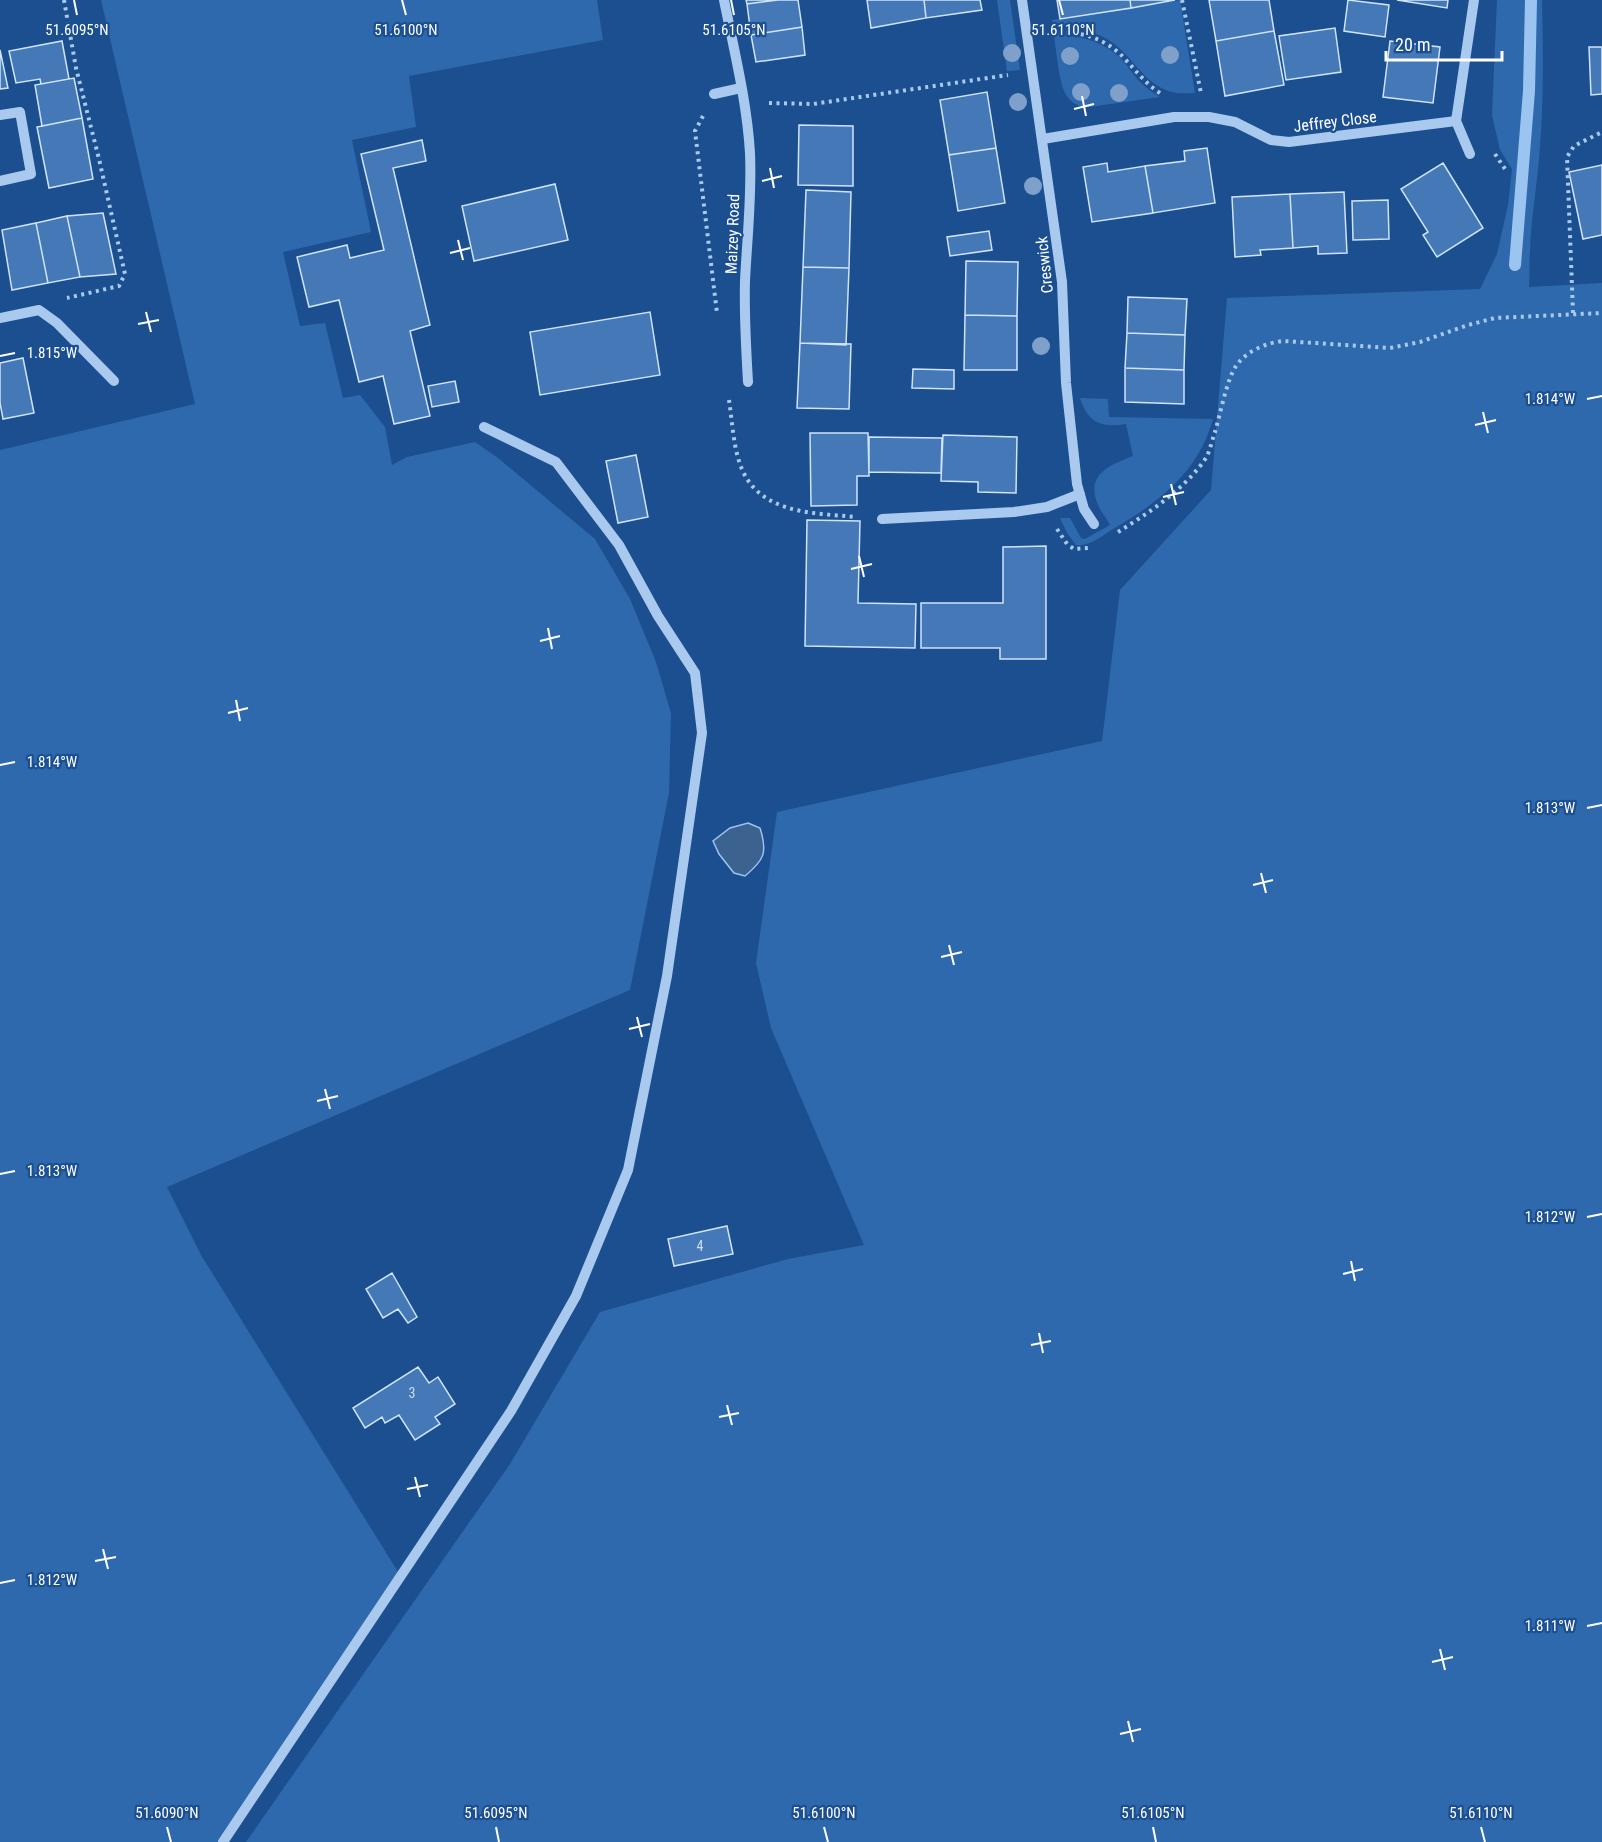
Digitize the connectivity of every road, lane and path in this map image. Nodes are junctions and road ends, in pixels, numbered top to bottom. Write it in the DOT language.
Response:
graph roads {
  1 [pos="64,0"];
  2 [pos="724,0"];
  3 [pos="1022,0"];
  4 [pos="1182,0"];
  5 [pos="1474,0"];
  6 [pos="1049,33"];
  7 [pos="1032,71"];
  8 [pos="741,88"];
  9 [pos="714,94"];
  10 [pos="1201,96"];
  11 [pos="743,102"];
  12 [pos="0,115"];
  13 [pos="1174,117"];
  14 [pos="1456,121"];
  15 [pos="1602,132"];
  16 [pos="1043,139"];
  17 [pos="1470,154"];
  18 [pos="0,181"];
  19 [pos="39,310"];
  20 [pos="1602,312"];
  21 [pos="1573,313"];
  22 [pos="0,318"];
  23 [pos="114,381"];
  24 [pos="748,382"];
  25 [pos="484,427"];
  26 [pos="1080,495"];
  27 [pos="1047,507"];
  28 [pos="882,519"];
  29 [pos="1094,524"];
  30 [pos="1114,534"];
  31 [pos="1096,545"];
  32 [pos="223,1842"];
  1 -- 19 [label="path"];
  2 -- 8 [label="street, Maizey Road"];
  3 -- 7 [label="street, Creswick"];
  4 -- 10 [label="path"];
  5 -- 14 [label="street"];
  6 -- 13 [label="path"];
  7 -- 11 [label="path"];
  7 -- 16 [label="street, Creswick"];
  8 -- 9 [label="street"];
  8 -- 11 [label="street, Maizey Road"];
  11 -- 24 [label="street, Maizey Road"];
  12 -- 18 [label="street"];
  13 -- 14 [label="street, Jeffrey Close"];
  13 -- 16 [label="street, Jeffrey Close"];
  14 -- 17 [label="street"];
  15 -- 21 [label="path"];
  16 -- 26 [label="street, Creswick"];
  19 -- 22 [label="street"];
  19 -- 23 [label="street"];
  20 -- 21 [label="path"];
  21 -- 30 [label="path"];
  25 -- 32 [label="street"];
  26 -- 27 [label="street"];
  26 -- 29 [label="street, Creswick"];
  27 -- 28 [label="street"];
  27 -- 31 [label="path"];
}
